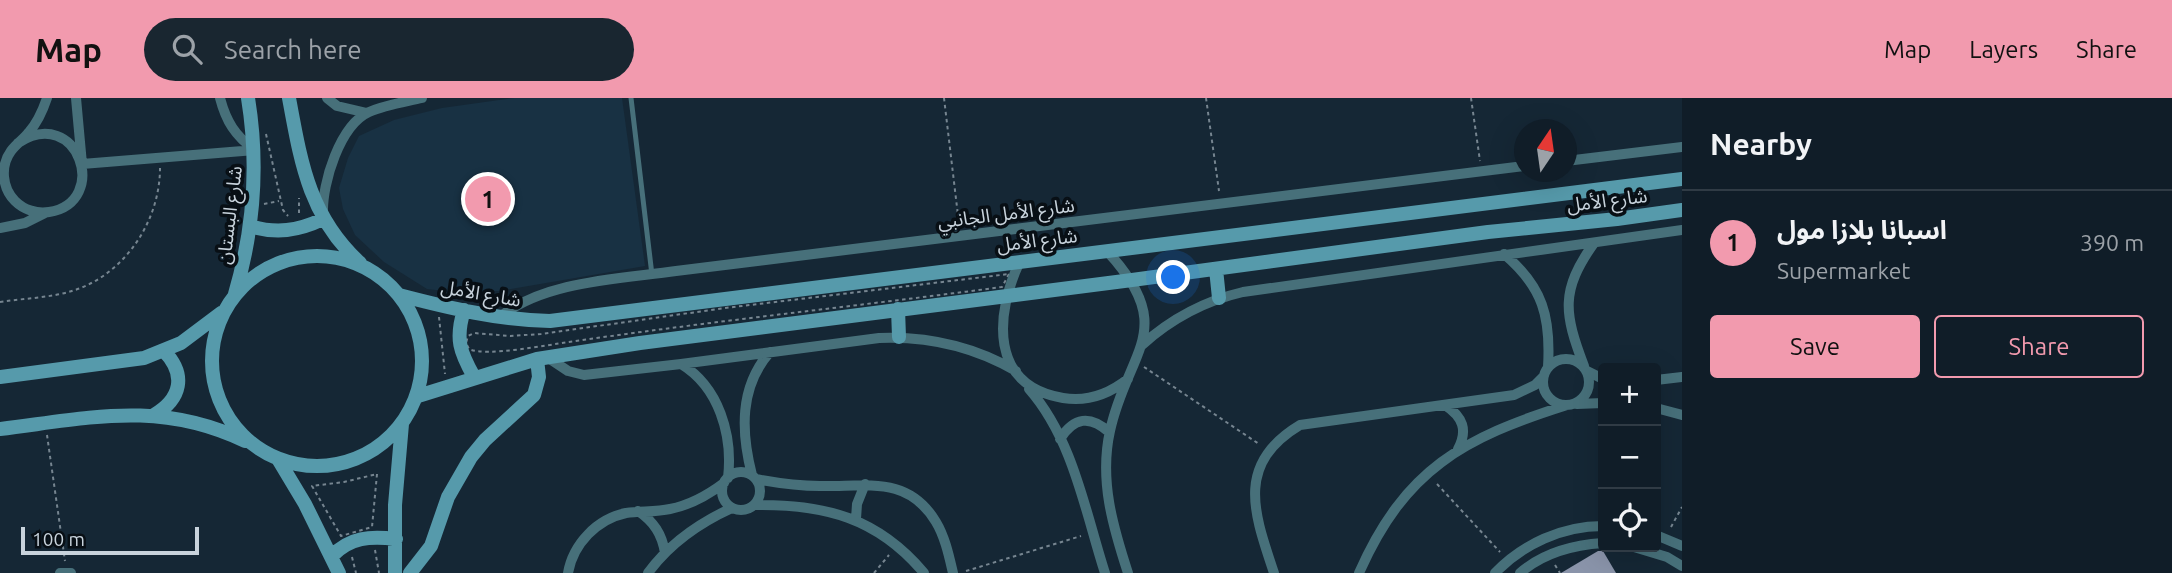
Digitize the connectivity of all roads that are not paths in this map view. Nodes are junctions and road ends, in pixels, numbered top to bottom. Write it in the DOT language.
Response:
graph roads {
  1 [pos="47,98"];
  2 [pos="76,98"];
  3 [pos="220,98"];
  4 [pos="248,98"];
  5 [pos="289,98"];
  6 [pos="327,98"];
  7 [pos="422,98"];
  8 [pos="631,98"];
  9 [pos="367,113"];
  10 [pos="18,143"];
  11 [pos="1682,147"];
  12 [pos="255,150"];
  13 [pos="1577,160"];
  14 [pos="82,164"];
  15 [pos="1514,167"];
  16 [pos="2,168"];
  17 [pos="1682,179"];
  18 [pos="1682,210"];
  19 [pos="46,213"];
  20 [pos="323,219"];
  21 [pos="250,226"];
  22 [pos="0,228"];
  23 [pos="1682,230"];
  24 [pos="1594,243"];
  25 [pos="1107,251"];
  26 [pos="1504,254"];
  27 [pos="1020,261"];
  28 [pos="1216,269"];
  29 [pos="652,275"];
  30 [pos="380,278"];
  31 [pos="1132,280"];
  32 [pos="399,295"];
  33 [pos="234,296"];
  34 [pos="1006,296"];
  35 [pos="1219,298"];
  36 [pos="898,309"];
  37 [pos="225,310"];
  38 [pos="464,310"];
  39 [pos="500,317"];
  40 [pos="899,337"];
  41 [pos="1142,345"];
  42 [pos="164,351"];
  43 [pos="770,352"];
  44 [pos="542,358"];
  45 [pos="681,364"];
  46 [pos="1585,369"];
  47 [pos="1546,372"];
  48 [pos="1019,376"];
  49 [pos="1598,376"];
  50 [pos="1682,376"];
  51 [pos="0,377"];
  52 [pos="474,377"];
  53 [pos="1130,378"];
  54 [pos="1661,379"];
  55 [pos="418,396"];
  56 [pos="1598,403"];
  57 [pos="1445,405"];
  58 [pos="1570,405"];
  59 [pos="1661,409"];
  60 [pos="154,415"];
  61 [pos="1682,415"];
  62 [pos="402,424"];
  63 [pos="0,429"];
  64 [pos="1109,432"];
  65 [pos="1060,439"];
  66 [pos="256,446"];
  67 [pos="1458,449"];
  68 [pos="278,458"];
  69 [pos="754,477"];
  70 [pos="726,480"];
  71 [pos="865,484"];
  72 [pos="755,505"];
  73 [pos="732,508"];
  74 [pos="638,512"];
  75 [pos="856,519"];
  76 [pos="1598,527"];
  77 [pos="1661,537"];
  78 [pos="396,539"];
  79 [pos="1598,543"];
  80 [pos="1682,546"];
  81 [pos="1652,552"];
  82 [pos="665,553"];
  83 [pos="331,556"];
  84 [pos="1682,566"];
  85 [pos="60,573"];
  86 [pos="69,573"];
  87 [pos="339,573"];
  88 [pos="395,573"];
  89 [pos="410,573"];
  90 [pos="568,573"];
  91 [pos="648,573"];
  92 [pos="924,573"];
  93 [pos="953,573"];
  94 [pos="1105,573"];
  95 [pos="1128,573"];
  96 [pos="1274,573"];
  97 [pos="1359,573"];
  98 [pos="1495,573"];
  99 [pos="1520,573"];
  1 -- 10 [label="street"];
  2 -- 14 [label="street"];
  3 -- 12 [label="street"];
  4 -- 12 [label="main road, شارع البستان"];
  5 -- 20 [label="main road"];
  6 -- 9 [label="street"];
  7 -- 9 [label="street"];
  8 -- 29 [label="lane"];
  9 -- 20 [label="street"];
  10 -- 14 [label="street"];
  10 -- 16 [label="street"];
  11 -- 13 [label="street"];
  12 -- 14 [label="street"];
  12 -- 21 [label="main road, شارع البستان"];
  14 -- 19 [label="street"];
  15 -- 29 [label="street, شارع الأمل الجانبي"];
  16 -- 19 [label="street"];
  17 -- 25 [label="main road, شارع الأمل"];
  18 -- 28 [label="main road, شارع الأمل"];
  19 -- 22 [label="street"];
  20 -- 21 [label="main road"];
  20 -- 30 [label="main road"];
  21 -- 33 [label="main road, شارع البستان"];
  23 -- 24 [label="street"];
  24 -- 26 [label="street"];
  24 -- 46 [label="street"];
  25 -- 27 [label="main road, شارع الأمل"];
  25 -- 31 [label="street"];
  26 -- 35 [label="street"];
  26 -- 47 [label="street"];
  27 -- 34 [label="street"];
  27 -- 39 [label="main road, شارع الأمل"];
  28 -- 31 [label="main road, شارع الأمل"];
  28 -- 35 [label="main road"];
  29 -- 39 [label="street, شارع الأمل الجانبي"];
  30 -- 32 [label="main road"];
  30 -- 33 [label="main road"];
  31 -- 34 [label="main road, شارع الأمل"];
  31 -- 41 [label="street"];
  32 -- 38 [label="main road, شارع الأمل"];
  32 -- 55 [label="main road"];
  33 -- 37 [label="main road"];
  34 -- 36 [label="main road, شارع الأمل"];
  34 -- 48 [label="street"];
  35 -- 41 [label="street"];
  36 -- 40 [label="main road"];
  36 -- 44 [label="main road, شارع الأمل"];
  37 -- 42 [label="main road"];
  37 -- 66 [label="main road"];
  38 -- 39 [label="main road, شارع الأمل"];
  38 -- 52 [label="main road"];
  40 -- 43 [label="street"];
  40 -- 48 [label="street"];
  41 -- 53 [label="street"];
  42 -- 51 [label="main road"];
  42 -- 60 [label="main road"];
  43 -- 45 [label="street"];
  43 -- 69 [label="street"];
  44 -- 45 [label="street"];
  44 -- 52 [label="main road, شارع الأمل"];
  44 -- 89 [label="main road"];
  45 -- 70 [label="street"];
  46 -- 47 [label="street"];
  46 -- 49 [label="street"];
  46 -- 58 [label="street"];
  47 -- 57 [label="street"];
  47 -- 58 [label="street"];
  48 -- 53 [label="street"];
  48 -- 65 [label="street"];
  50 -- 54 [label="street"];
  52 -- 55 [label="main road, شارع الأمل"];
  53 -- 64 [label="street"];
  55 -- 62 [label="main road"];
  56 -- 58 [label="street"];
  57 -- 67 [label="street"];
  57 -- 96 [label="street"];
  58 -- 67 [label="street"];
  59 -- 61 [label="street"];
  60 -- 63 [label="main road"];
  60 -- 66 [label="main road"];
  62 -- 68 [label="main road"];
  62 -- 78 [label="main road"];
  64 -- 65 [label="street"];
  64 -- 95 [label="street"];
  65 -- 94 [label="street"];
  66 -- 68 [label="main road"];
  67 -- 97 [label="street"];
  68 -- 83 [label="main road"];
  69 -- 70 [label="street"];
  69 -- 71 [label="street"];
  69 -- 72 [label="street"];
  70 -- 73 [label="street"];
  70 -- 74 [label="street"];
  71 -- 75 [label="street"];
  71 -- 93 [label="street"];
  72 -- 73 [label="street"];
  72 -- 75 [label="street"];
  73 -- 82 [label="street"];
  74 -- 82 [label="street"];
  74 -- 90 [label="street"];
  75 -- 92 [label="street"];
  76 -- 98 [label="street"];
  77 -- 80 [label="street"];
  78 -- 83 [label="main road"];
  78 -- 88 [label="main road"];
  79 -- 99 [label="street"];
  81 -- 84 [label="street"];
  82 -- 91 [label="street"];
  83 -- 87 [label="main road"];
  85 -- 86 [label="street"];
}
